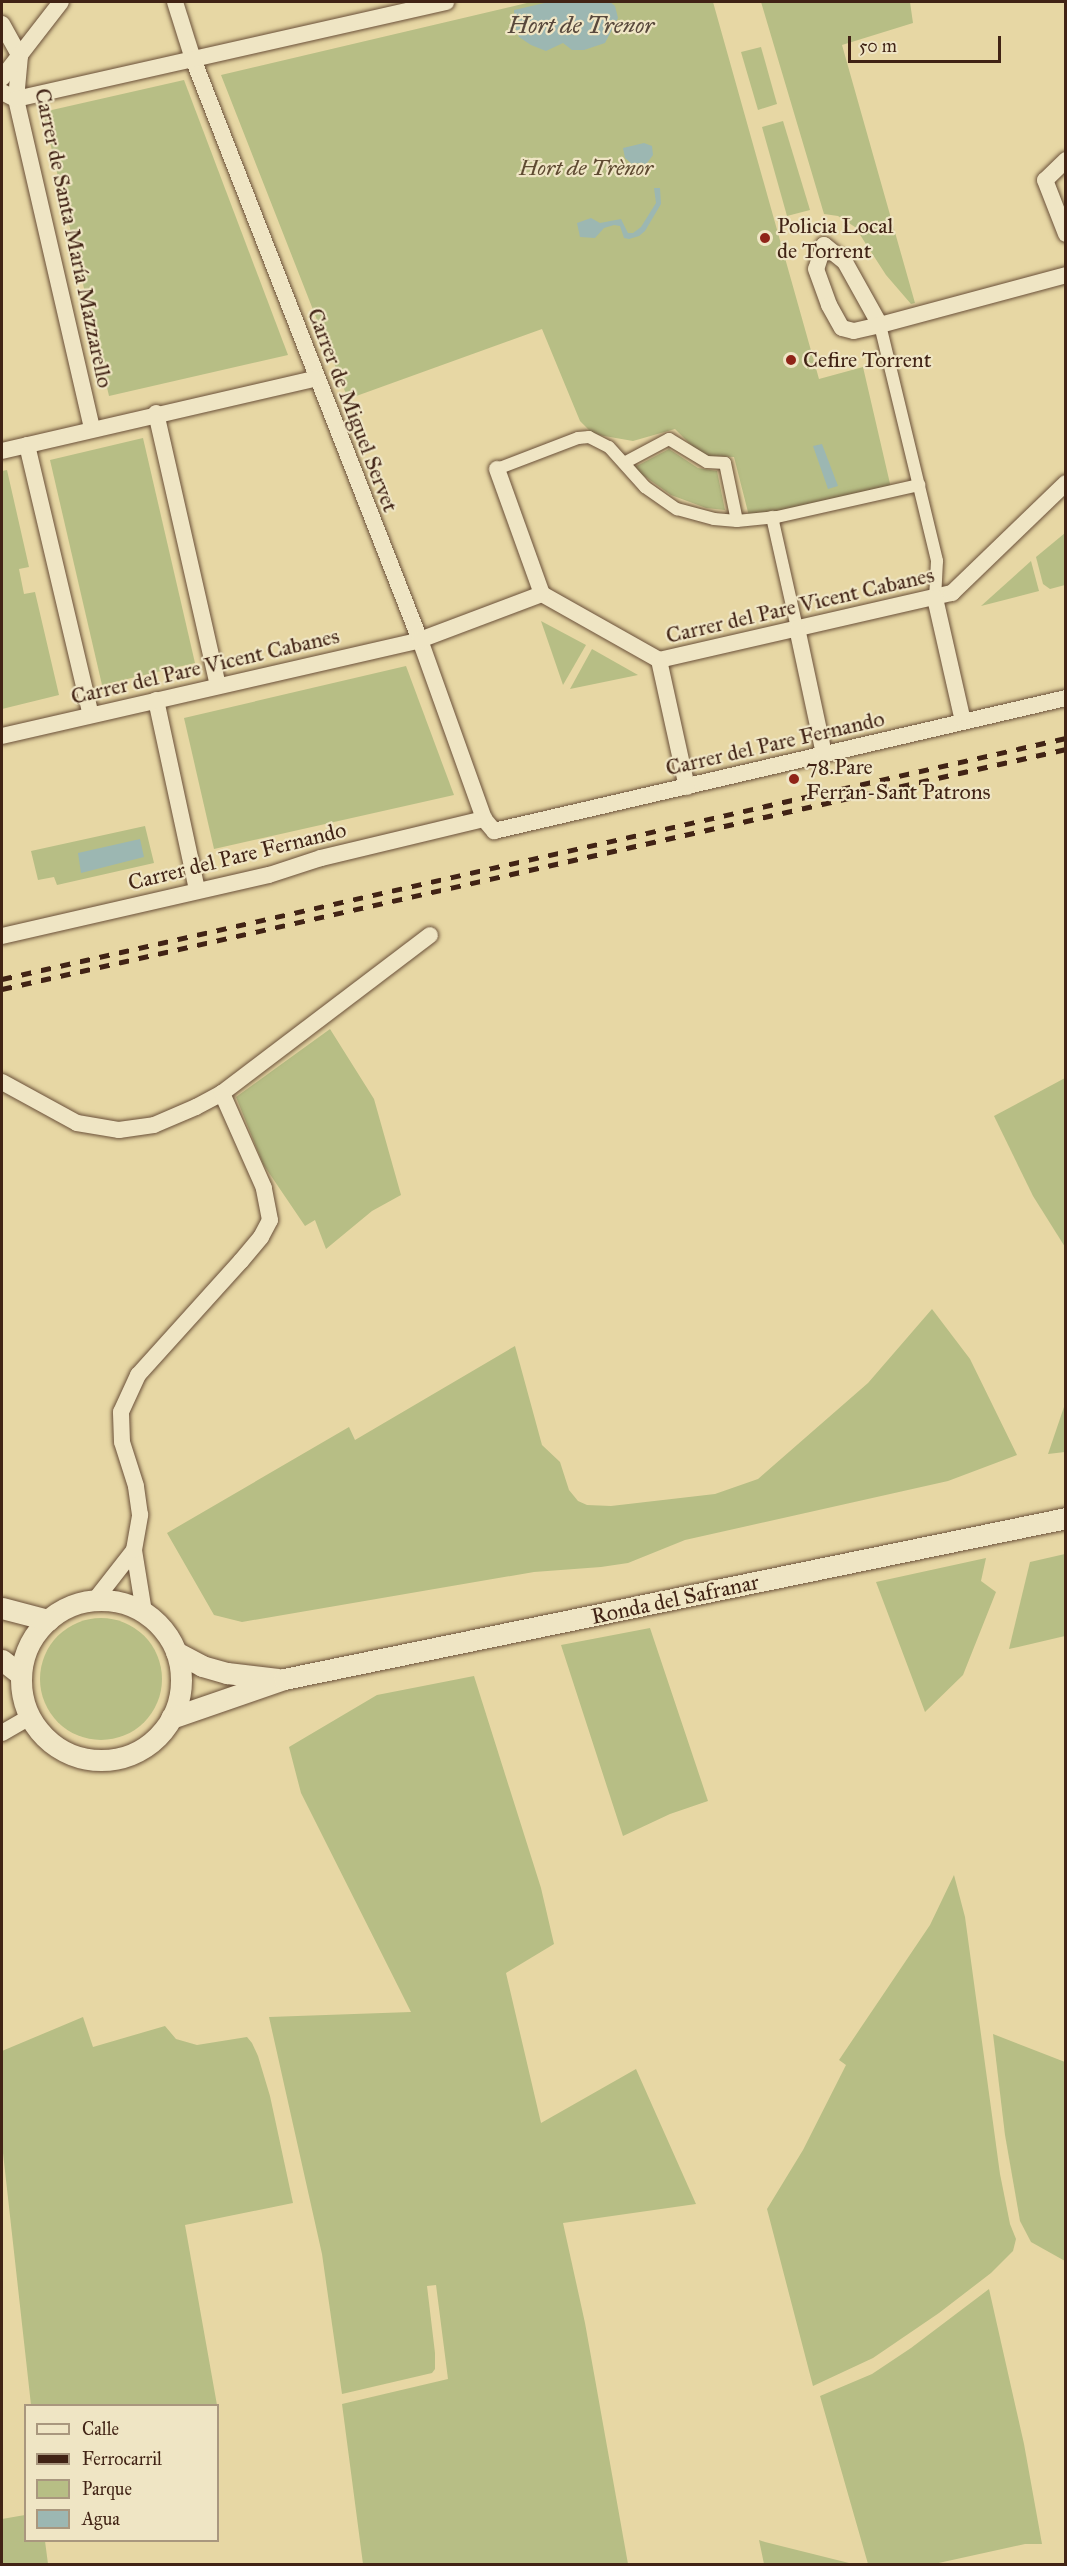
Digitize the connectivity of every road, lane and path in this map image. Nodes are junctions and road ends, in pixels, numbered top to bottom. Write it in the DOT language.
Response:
graph roads {
  1 [pos="61,2"];
  2 [pos="175,2"];
  3 [pos="446,2"];
  4 [pos="421,4"];
  5 [pos="2,24"];
  6 [pos="20,56"];
  7 [pos="193,59"];
  8 [pos="2,78"];
  9 [pos="9,96"];
  10 [pos="1065,160"];
  11 [pos="1065,234"];
  12 [pos="1065,275"];
  13 [pos="880,324"];
  14 [pos="317,378"];
  15 [pos="156,413"];
  16 [pos="92,429"];
  17 [pos="27,445"];
  18 [pos="2,451"];
  19 [pos="624,463"];
  20 [pos="497,469"];
  21 [pos="1065,483"];
  22 [pos="919,485"];
  23 [pos="772,517"];
  24 [pos="737,521"];
  25 [pos="542,594"];
  26 [pos="935,598"];
  27 [pos="797,628"];
  28 [pos="420,640"];
  29 [pos="659,660"];
  30 [pos="218,685"];
  31 [pos="1065,698"];
  32 [pos="156,700"];
  33 [pos="91,715"];
  34 [pos="963,722"];
  35 [pos="2,736"];
  36 [pos="824,754"];
  37 [pos="687,787"];
  38 [pos="489,825"];
  39 [pos="197,890"];
  40 [pos="430,935"];
  41 [pos="2,936"];
  42 [pos="2,1082"];
  43 [pos="222,1093"];
  44 [pos="1065,1518"];
  45 [pos="134,1550"];
  46 [pos="95,1600"];
  47 [pos="2,1608"];
  48 [pos="144,1612"];
  49 [pos="48,1620"];
  50 [pos="176,1652"];
  51 [pos="2,1660"];
  52 [pos="21,1675"];
  53 [pos="284,1679"];
  54 [pos="30,1717"];
  55 [pos="171,1718"];
  56 [pos="2,1734"];
  1 -- 6 [label="street"];
  2 -- 7 [label="street, Carrer de Miguel Servet"];
  3 -- 4 [label="street"];
  4 -- 7 [label="street"];
  5 -- 6 [label="street"];
  6 -- 8 [label="street"];
  6 -- 9 [label="street, Carrer de Santa María Mazzarello"];
  7 -- 9 [label="street"];
  7 -- 14 [label="street, Carrer de Miguel Servet"];
  9 -- 16 [label="street, Carrer de Santa María Mazzarello"];
  10 -- 11 [label="street"];
  12 -- 13 [label="street"];
  13 -- 13 [label="street"];
  13 -- 22 [label="street"];
  14 -- 15 [label="street"];
  14 -- 28 [label="street, Carrer de Miguel Servet"];
  15 -- 16 [label="street"];
  15 -- 30 [label="street"];
  16 -- 17 [label="street"];
  17 -- 18 [label="street"];
  17 -- 33 [label="street"];
  19 -- 20 [label="street"];
  19 -- 24 [label="street"];
  19 -- 24 [label="street"];
  20 -- 25 [label="street"];
  21 -- 26 [label="street, Carrer del Pare Vicent Cabanes"];
  22 -- 23 [label="street"];
  22 -- 26 [label="street"];
  23 -- 24 [label="street"];
  23 -- 27 [label="street"];
  25 -- 28 [label="street, Carrer del Pare Vicent Cabanes"];
  25 -- 29 [label="street, Carrer del Pare Vicent Cabanes"];
  26 -- 27 [label="street, Carrer del Pare Vicent Cabanes"];
  26 -- 34 [label="street"];
  27 -- 29 [label="street, Carrer del Pare Vicent Cabanes"];
  27 -- 36 [label="street"];
  28 -- 30 [label="street, Carrer del Pare Vicent Cabanes"];
  28 -- 38 [label="street, Carrer de Miguel Servet"];
  29 -- 37 [label="street"];
  30 -- 32 [label="street, Carrer del Pare Vicent Cabanes"];
  31 -- 34 [label="street, Carrer del Pare Fernando"];
  32 -- 33 [label="street, Carrer del Pare Vicent Cabanes"];
  32 -- 39 [label="street"];
  33 -- 35 [label="street, Carrer del Pare Vicent Cabanes"];
  34 -- 36 [label="street, Carrer del Pare Fernando"];
  36 -- 37 [label="street, Carrer del Pare Fernando"];
  37 -- 38 [label="street, Carrer del Pare Fernando"];
  38 -- 39 [label="street, Carrer del Pare Fernando"];
  39 -- 41 [label="street, Carrer del Pare Fernando"];
  40 -- 43 [label="street"];
  42 -- 43 [label="street"];
  43 -- 45 [label="street"];
  44 -- 53 [label="street, Ronda del Safranar"];
  45 -- 46 [label="street"];
  45 -- 48 [label="street"];
  46 -- 48 [label="street"];
  46 -- 49 [label="street"];
  47 -- 49 [label="street"];
  48 -- 50 [label="street"];
  49 -- 52 [label="street"];
  50 -- 53 [label="street, Ronda del Safranar"];
  50 -- 55 [label="street"];
  51 -- 52 [label="street"];
  52 -- 54 [label="street"];
  53 -- 55 [label="street, Ronda del Safranar"];
  54 -- 55 [label="street"];
  54 -- 56 [label="street"];
}
